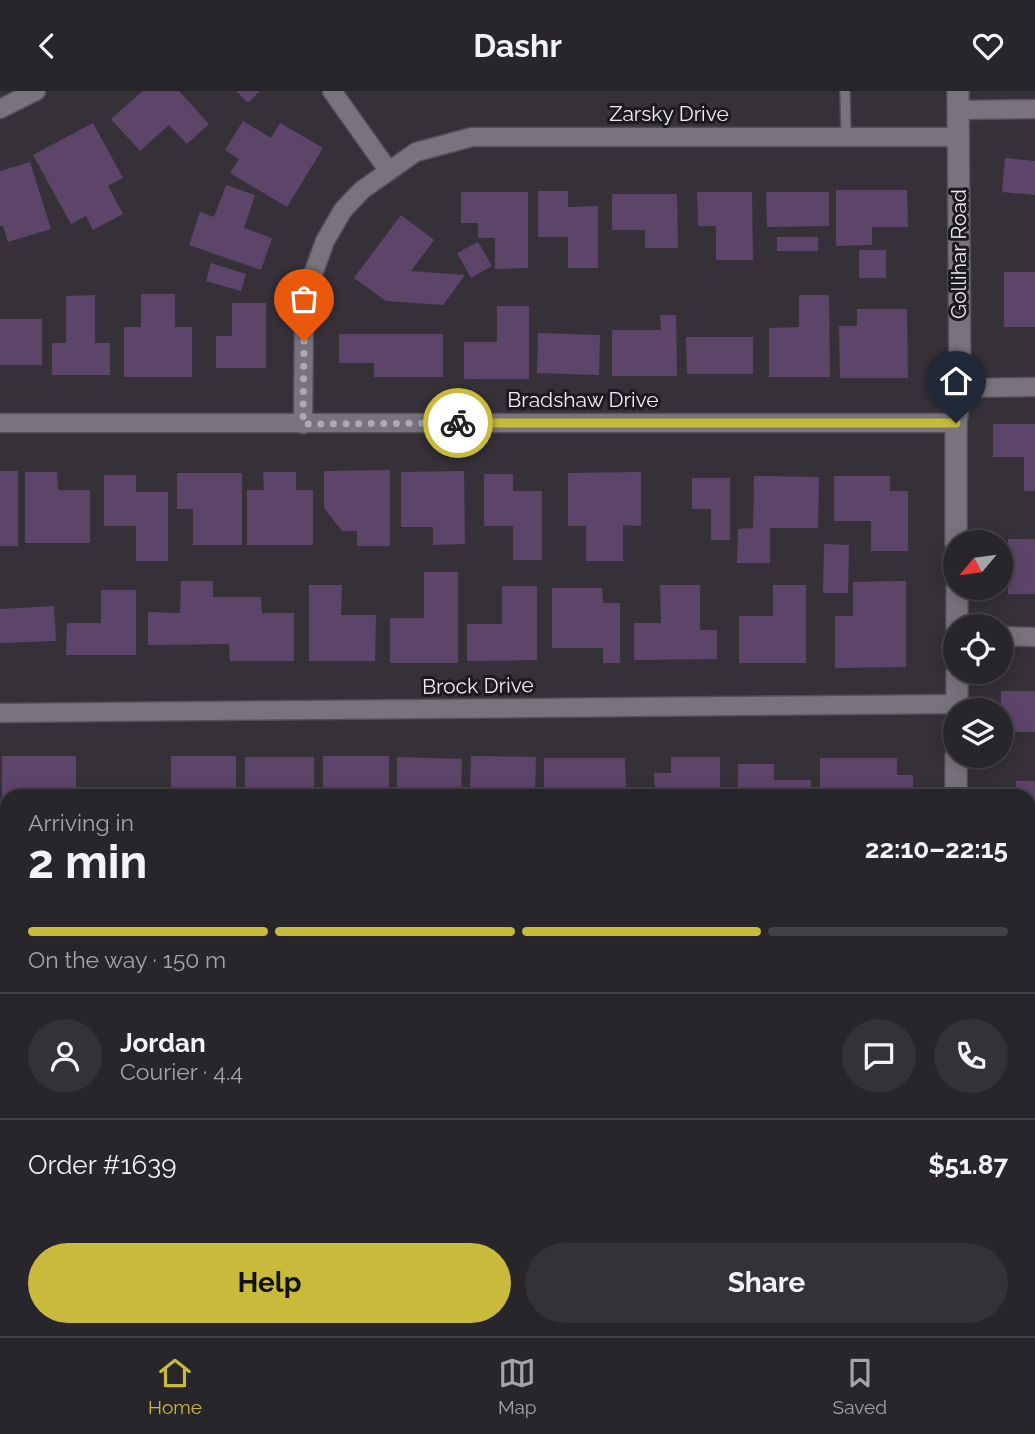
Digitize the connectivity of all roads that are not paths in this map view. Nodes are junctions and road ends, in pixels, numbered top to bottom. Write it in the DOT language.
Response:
graph roads {
  1 [pos="36,91"];
  2 [pos="332,91"];
  3 [pos="845,91"];
  4 [pos="958,100"];
  5 [pos="0,109"];
  6 [pos="1035,109"];
  7 [pos="846,137"];
  8 [pos="958,137"];
  9 [pos="388,170"];
  10 [pos="1035,387"];
  11 [pos="960,388"];
  12 [pos="0,422"];
  13 [pos="956,423"];
  14 [pos="303,424"];
  15 [pos="956,530"];
  16 [pos="1013,636"];
  17 [pos="1035,637"];
  18 [pos="943,707"];
  19 [pos="0,713"];
  20 [pos="956,768"];
  21 [pos="956,789"];
  1 -- 5 [label="street"];
  2 -- 9 [label="street"];
  3 -- 7 [label="lane"];
  4 -- 6 [label="street"];
  4 -- 8 [label="street, Gollihar Road"];
  7 -- 8 [label="street, Zarsky Drive"];
  7 -- 9 [label="street, Zarsky Drive"];
  8 -- 11 [label="street, Gollihar Road"];
  9 -- 14 [label="street, Zarsky Drive"];
  10 -- 11 [label="street"];
  11 -- 13 [label="street, Gollihar Road"];
  12 -- 14 [label="street, Bradshaw Drive"];
  13 -- 14 [label="street, Bradshaw Drive"];
  13 -- 15 [label="street, Gollihar Road"];
  16 -- 17 [label="street"];
  18 -- 19 [label="street, Brock Drive"];
  20 -- 21 [label="street"];
}
